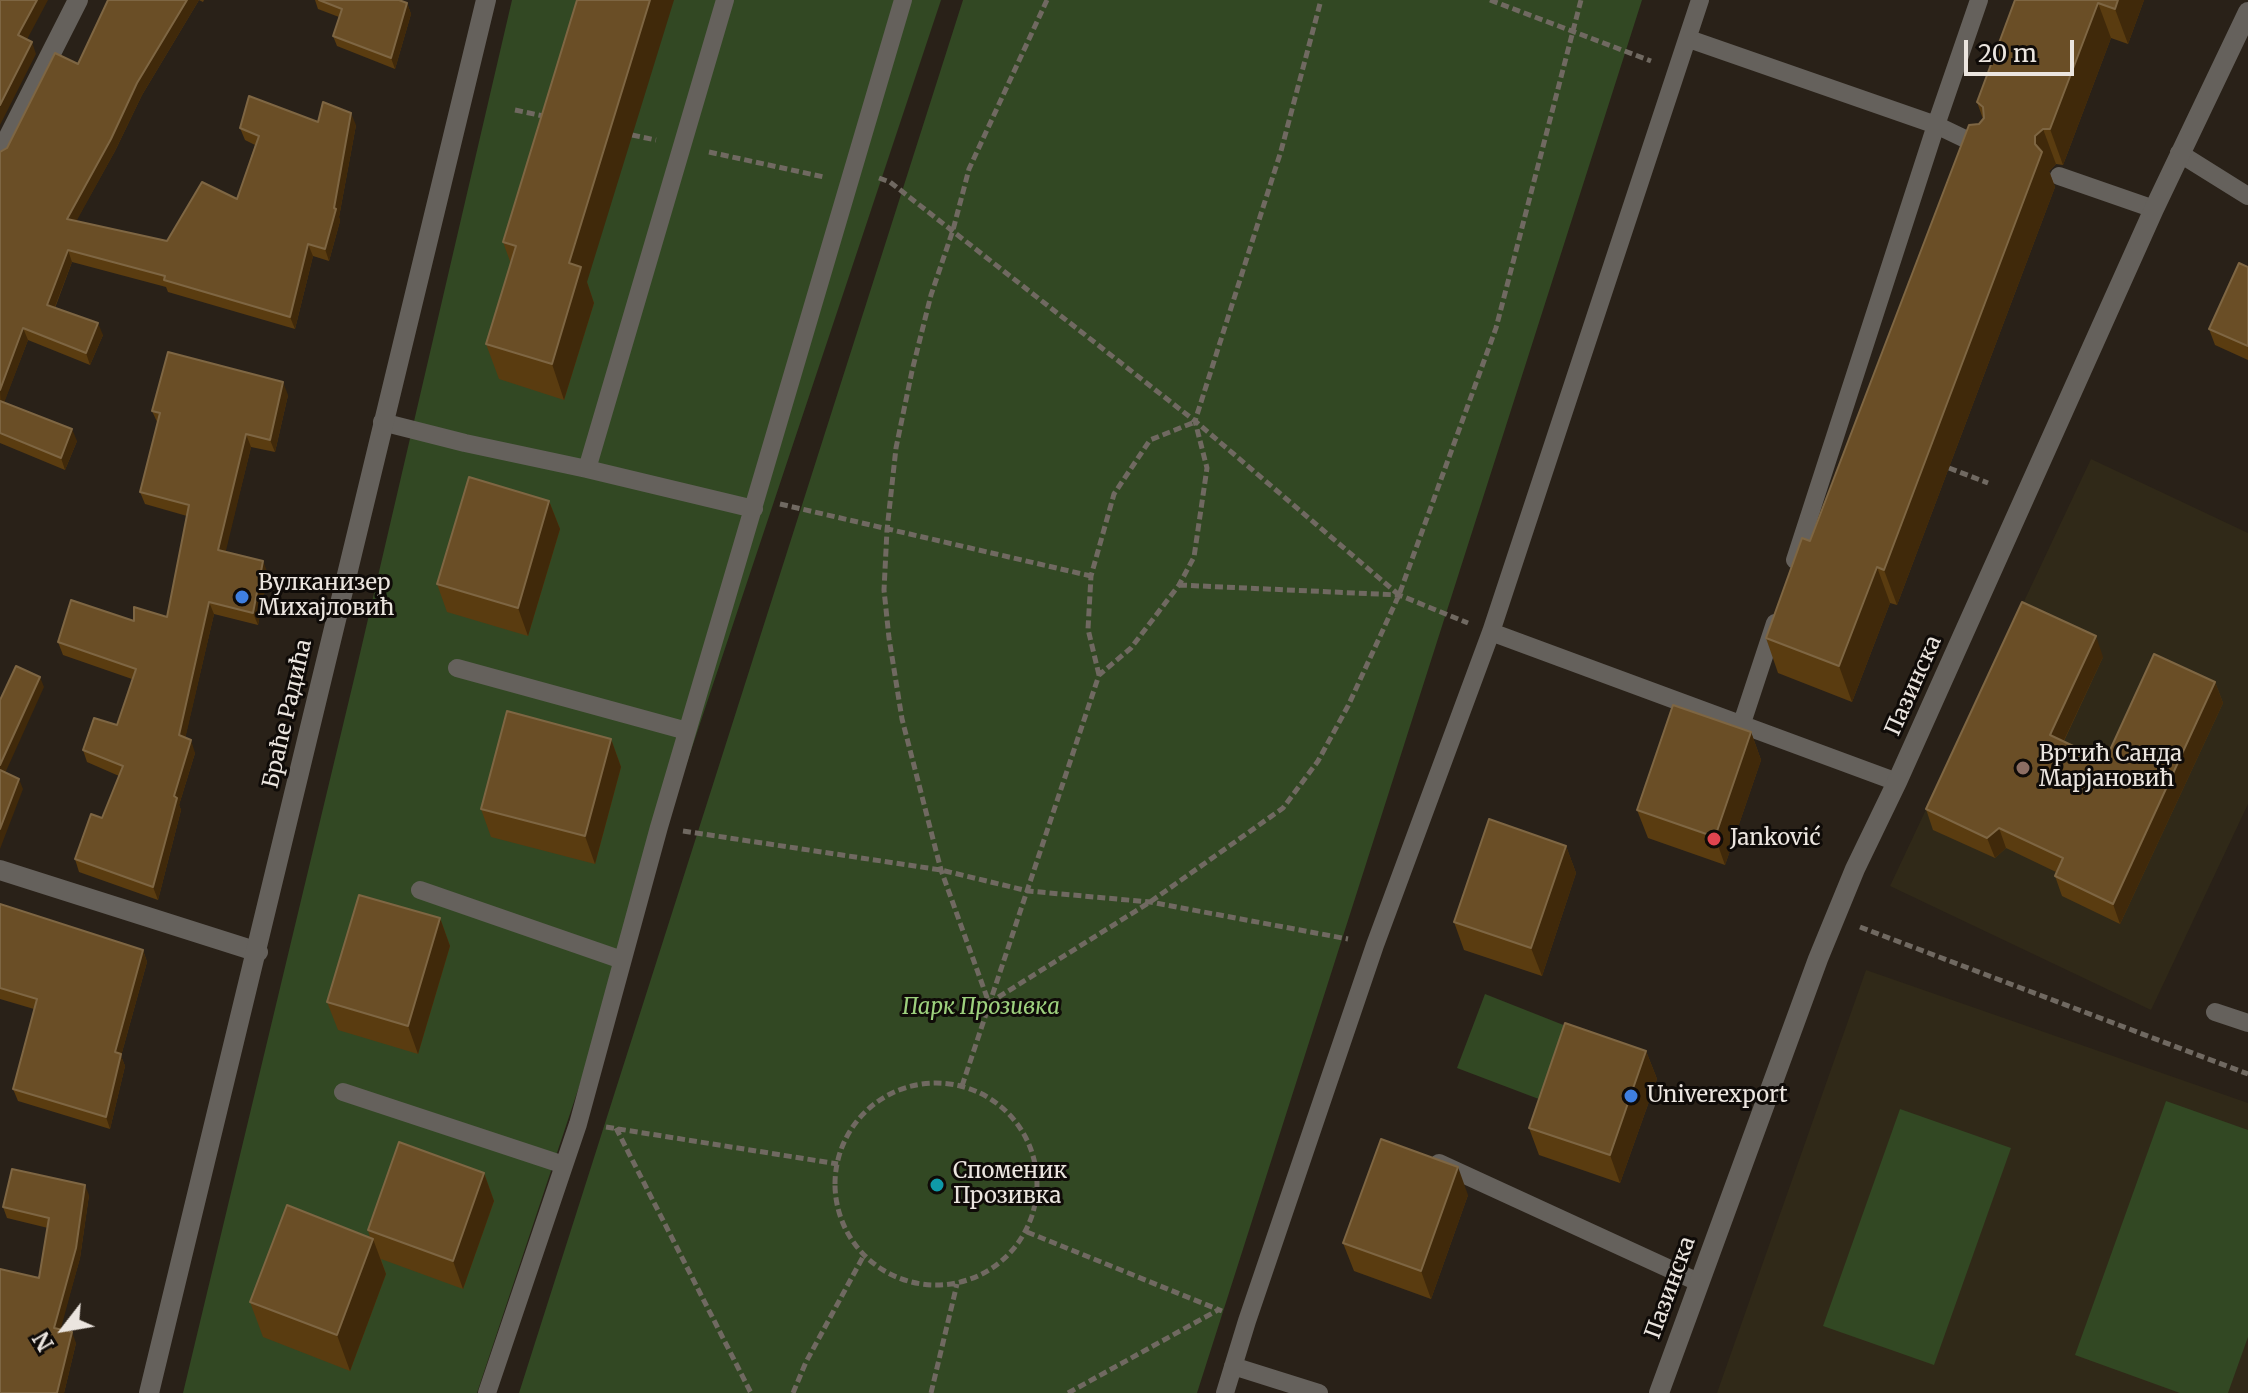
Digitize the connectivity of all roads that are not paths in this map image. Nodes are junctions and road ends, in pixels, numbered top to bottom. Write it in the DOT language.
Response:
graph roads {
  1 [pos="78,0"];
  2 [pos="486,0"];
  3 [pos="725,0"];
  4 [pos="903,0"];
  5 [pos="1700,0"];
  6 [pos="1979,0"];
  7 [pos="2248,12"];
  8 [pos="1689,39"];
  9 [pos="1936,125"];
  10 [pos="1986,149"];
  11 [pos="2179,153"];
  12 [pos="0,154"];
  13 [pos="2059,176"];
  14 [pos="2248,196"];
  15 [pos="2154,209"];
  16 [pos="382,422"];
  17 [pos="587,469"];
  18 [pos="754,503"];
  19 [pos="1790,574"];
  20 [pos="1781,604"];
  21 [pos="1491,632"];
  22 [pos="457,668"];
  23 [pos="1742,723"];
  24 [pos="687,731"];
  25 [pos="1897,782"];
  26 [pos="0,870"];
  27 [pos="420,890"];
  28 [pos="258,952"];
  29 [pos="622,960"];
  30 [pos="2215,1012"];
  31 [pos="2248,1023"];
  32 [pos="343,1092"];
  33 [pos="1422,1156"];
  34 [pos="564,1165"];
  35 [pos="1698,1282"];
  36 [pos="1233,1366"];
  37 [pos="149,1393"];
  38 [pos="487,1393"];
  39 [pos="1225,1393"];
  40 [pos="1319,1393"];
  41 [pos="1659,1393"];
  1 -- 12 [label="street"];
  2 -- 16 [label="street, Браће Радића"];
  3 -- 17 [label="lane"];
  4 -- 18 [label="lane"];
  5 -- 8 [label="lane"];
  6 -- 9 [label="lane"];
  7 -- 11 [label="street, Пазинска"];
  8 -- 9 [label="lane"];
  8 -- 21 [label="lane"];
  9 -- 10 [label="lane"];
  9 -- 19 [label="lane"];
  11 -- 14 [label="lane"];
  11 -- 15 [label="street, Пазинска"];
  13 -- 15 [label="lane"];
  15 -- 25 [label="street, Пазинска"];
  16 -- 17 [label="lane"];
  16 -- 28 [label="street, Браће Радића"];
  17 -- 18 [label="lane"];
  18 -- 24 [label="lane"];
  20 -- 23 [label="lane"];
  21 -- 23 [label="lane"];
  21 -- 36 [label="lane"];
  22 -- 24 [label="lane"];
  23 -- 25 [label="lane"];
  24 -- 29 [label="lane"];
  25 -- 35 [label="street, Пазинска"];
  26 -- 28 [label="street"];
  27 -- 29 [label="lane"];
  28 -- 37 [label="street, Браће Радића"];
  29 -- 34 [label="lane"];
  30 -- 31 [label="lane"];
  32 -- 34 [label="lane"];
  33 -- 35 [label="lane"];
  34 -- 38 [label="lane"];
  35 -- 41 [label="street, Пазинска"];
  36 -- 39 [label="lane"];
  36 -- 40 [label="lane"];
}
